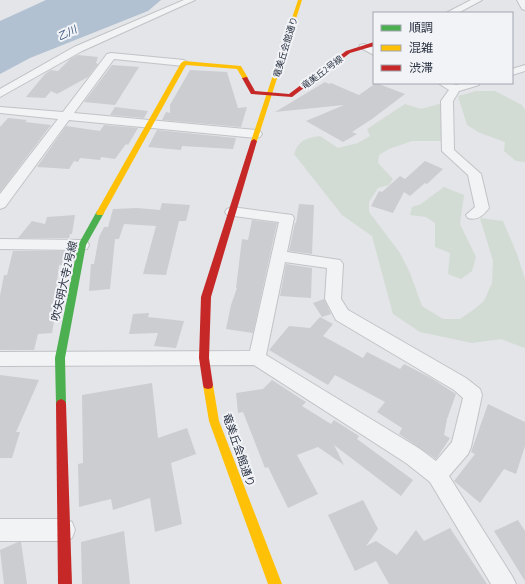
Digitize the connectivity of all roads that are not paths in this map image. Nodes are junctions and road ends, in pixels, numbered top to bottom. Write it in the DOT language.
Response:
graph roads {
  1 [pos="191,0"];
  2 [pos="300,0"];
  3 [pos="478,0"];
  4 [pos="521,0"];
  5 [pos="525,7"];
  6 [pos="453,12"];
  7 [pos="373,44"];
  8 [pos="364,47"];
  9 [pos="373,52"];
  10 [pos="184,63"];
  11 [pos="525,68"];
  12 [pos="513,72"];
  13 [pos="445,84"];
  14 [pos="472,84"];
  15 [pos="455,89"];
  16 [pos="0,94"];
  17 [pos="270,94"];
  18 [pos="0,110"];
  19 [pos="67,116"];
  20 [pos="150,124"];
  21 [pos="256,134"];
  22 [pos="0,204"];
  23 [pos="232,212"];
  24 [pos="473,215"];
  25 [pos="0,244"];
  26 [pos="82,245"];
  27 [pos="279,256"];
  28 [pos="60,358"];
  29 [pos="204,358"];
  30 [pos="257,358"];
  31 [pos="0,359"];
  32 [pos="437,475"];
  33 [pos="0,530"];
  34 [pos="64,530"];
  35 [pos="65,584"];
  36 [pos="275,584"];
  37 [pos="504,584"];
  1 -- 16 [label="street"];
  2 -- 17 [label="street, 竜美丘会館通り"];
  3 -- 6 [label="street"];
  4 -- 5 [label="street"];
  7 -- 8 [label="street, 竜美丘2号線"];
  8 -- 9 [label="street"];
  8 -- 17 [label="street, 竜美丘2号線"];
  10 -- 17 [label="street, 竜美丘2号線"];
  10 -- 19 [label="street"];
  10 -- 20 [label="street, 吹矢明大寺2号線"];
  11 -- 12 [label="street"];
  13 -- 15 [label="street"];
  14 -- 15 [label="street"];
  15 -- 24 [label="street"];
  17 -- 21 [label="street, 竜美丘会館通り"];
  18 -- 19 [label="street"];
  19 -- 20 [label="street"];
  19 -- 22 [label="street"];
  20 -- 21 [label="street"];
  20 -- 26 [label="street, 吹矢明大寺2号線"];
  21 -- 23 [label="street, 竜美丘会館通り"];
  23 -- 27 [label="street"];
  23 -- 29 [label="street, 竜美丘会館通り"];
  25 -- 26 [label="street"];
  26 -- 28 [label="street, 吹矢明大寺2号線"];
  27 -- 30 [label="street"];
  27 -- 32 [label="street"];
  28 -- 29 [label="street"];
  28 -- 31 [label="street"];
  28 -- 34 [label="street, 吹矢明大寺2号線"];
  29 -- 30 [label="street"];
  29 -- 36 [label="street, 竜美丘会館通り"];
  30 -- 32 [label="street"];
  32 -- 37 [label="street"];
  33 -- 34 [label="street"];
  34 -- 35 [label="street, 吹矢明大寺2号線"];
}
